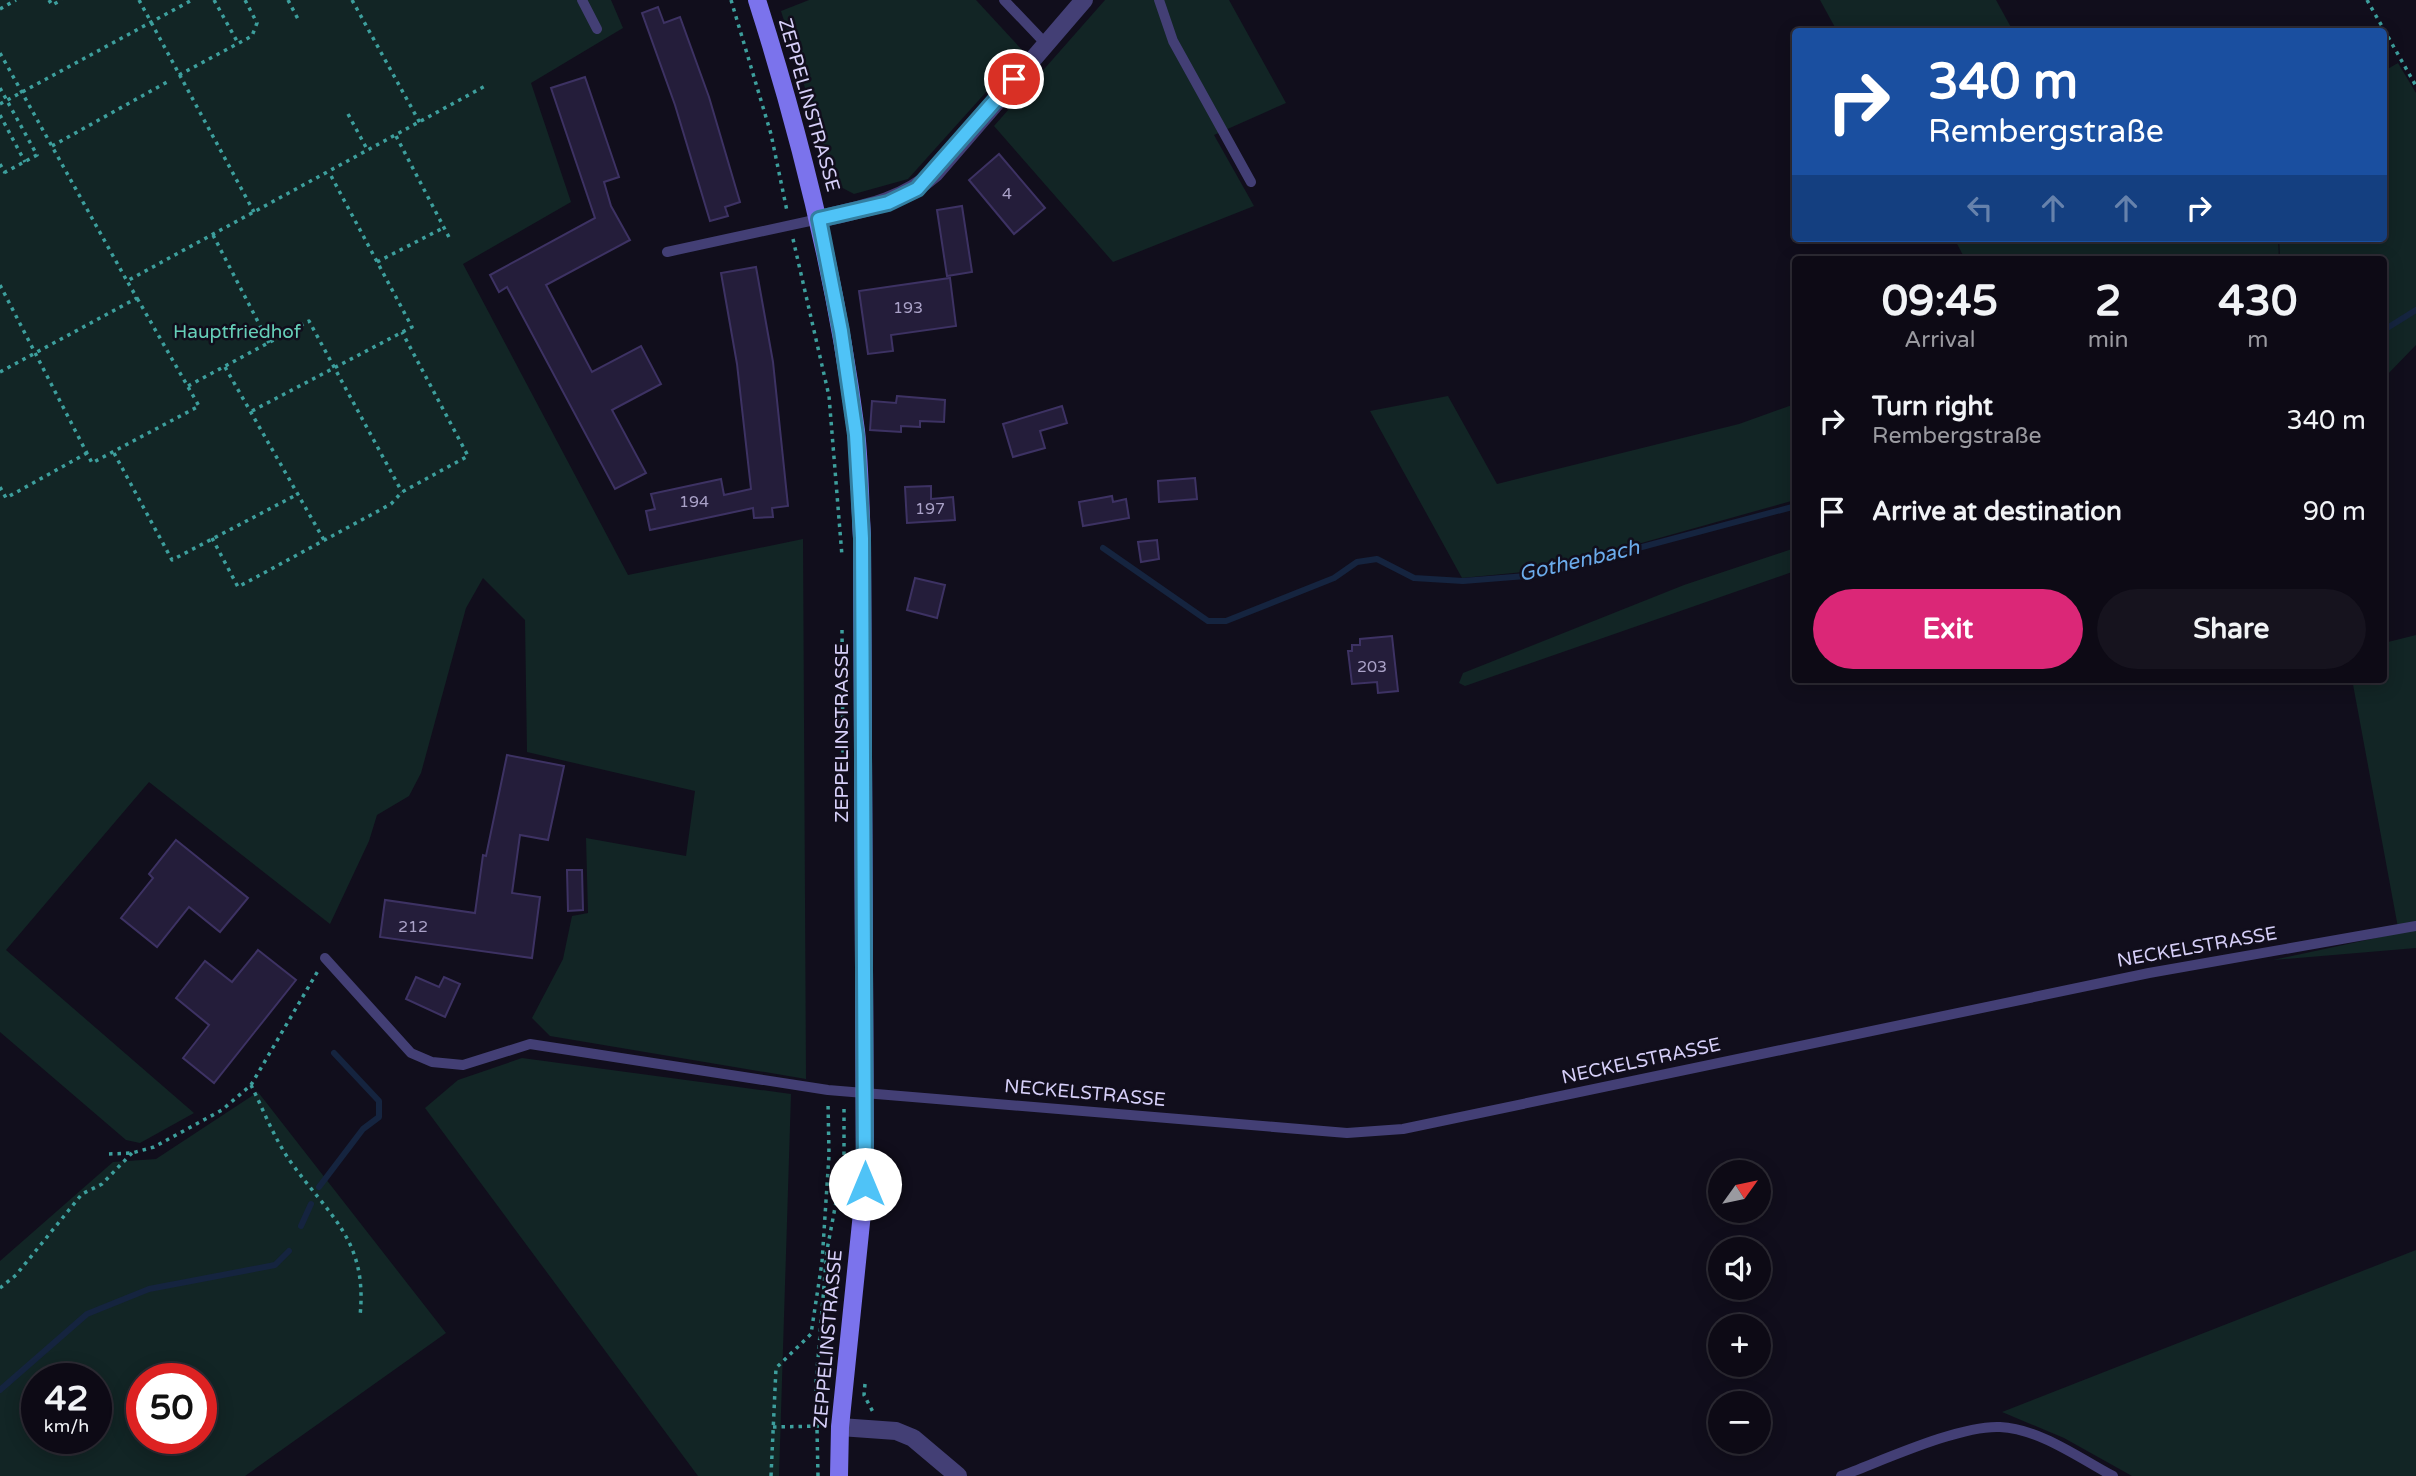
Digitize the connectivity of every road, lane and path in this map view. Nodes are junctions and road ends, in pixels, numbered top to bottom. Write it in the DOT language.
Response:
graph roads {
  1 [pos="16,0"];
  2 [pos="49,0"];
  3 [pos="62,0"];
  4 [pos="139,0"];
  5 [pos="192,0"];
  6 [pos="214,0"];
  7 [pos="246,0"];
  8 [pos="288,0"];
  9 [pos="352,0"];
  10 [pos="582,0"];
  11 [pos="731,0"];
  12 [pos="757,0"];
  13 [pos="1004,0"];
  14 [pos="1084,0"];
  15 [pos="1159,0"];
  16 [pos="2367,0"];
  17 [pos="0,9"];
  18 [pos="151,22"];
  19 [pos="299,22"];
  20 [pos="2382,28"];
  21 [pos="597,29"];
  22 [pos="2387,38"];
  23 [pos="238,43"];
  24 [pos="1045,43"];
  25 [pos="0,53"];
  26 [pos="179,75"];
  27 [pos="169,81"];
  28 [pos="487,85"];
  29 [pos="2416,86"];
  30 [pos="0,88"];
  31 [pos="22,92"];
  32 [pos="6,100"];
  33 [pos="0,104"];
  34 [pos="348,114"];
  35 [pos="0,115"];
  36 [pos="420,123"];
  37 [pos="396,136"];
  38 [pos="52,146"];
  39 [pos="368,151"];
  40 [pos="25,162"];
  41 [pos="0,164"];
  42 [pos="330,172"];
  43 [pos="2,174"];
  44 [pos="1251,182"];
  45 [pos="254,212"];
  46 [pos="819,219"];
  47 [pos="791,226"];
  48 [pos="443,228"];
  49 [pos="213,235"];
  50 [pos="451,241"];
  51 [pos="667,252"];
  52 [pos="377,262"];
  53 [pos="127,281"];
  54 [pos="0,285"];
  55 [pos="137,298"];
  56 [pos="402,332"];
  57 [pos="270,343"];
  58 [pos="36,353"];
  59 [pos="225,368"];
  60 [pos="335,368"];
  61 [pos="0,372"];
  62 [pos="188,386"];
  63 [pos="252,411"];
  64 [pos="87,453"];
  65 [pos="114,453"];
  66 [pos="0,487"];
  67 [pos="402,492"];
  68 [pos="298,494"];
  69 [pos="212,538"];
  70 [pos="324,540"];
  71 [pos="842,558"];
  72 [pos="842,627"];
  73 [pos="843,764"];
  74 [pos="2416,926"];
  75 [pos="325,958"];
  76 [pos="251,1085"];
  77 [pos="828,1090"];
  78 [pos="844,1092"];
  79 [pos="865,1092"];
  80 [pos="132,1153"];
  81 [pos="109,1154"];
  82 [pos="0,1288"];
  83 [pos="360,1316"];
  84 [pos="865,1382"];
  85 [pos="817,1426"];
  86 [pos="772,1427"];
  87 [pos="840,1427"];
  88 [pos="884,1431"];
  89 [pos="771,1476"];
  90 [pos="818,1476"];
  91 [pos="839,1476"];
  92 [pos="958,1476"];
  93 [pos="1841,1476"];
  94 [pos="2113,1476"];
  1 -- 17 [label="path"];
  2 -- 3 [label="path"];
  4 -- 18 [label="path"];
  5 -- 18 [label="path"];
  6 -- 23 [label="path"];
  7 -- 23 [label="path"];
  8 -- 19 [label="path"];
  9 -- 36 [label="path"];
  10 -- 21 [label="lane"];
  11 -- 47 [label="path"];
  12 -- 46 [label="main road, ZEPPELINSTRASSE"];
  13 -- 24 [label="lane"];
  14 -- 24 [label="street"];
  15 -- 44 [label="lane"];
  16 -- 20 [label="path"];
  18 -- 26 [label="path"];
  18 -- 31 [label="path"];
  22 -- 29 [label="path"];
  23 -- 26 [label="path"];
  24 -- 46 [label="street"];
  25 -- 31 [label="path"];
  26 -- 45 [label="path"];
  27 -- 38 [label="path"];
  28 -- 36 [label="path"];
  30 -- 32 [label="path"];
  31 -- 32 [label="path"];
  31 -- 38 [label="path"];
  32 -- 33 [label="path"];
  32 -- 40 [label="path"];
  34 -- 39 [label="path"];
  35 -- 40 [label="path"];
  36 -- 37 [label="path"];
  37 -- 39 [label="path"];
  37 -- 48 [label="path"];
  38 -- 53 [label="path"];
  39 -- 42 [label="path"];
  40 -- 43 [label="path"];
  41 -- 43 [label="path"];
  42 -- 45 [label="path"];
  42 -- 52 [label="path"];
  45 -- 49 [label="path"];
  46 -- 47 [label="lane"];
  46 -- 79 [label="main road, ZEPPELINSTRASSE"];
  47 -- 51 [label="lane"];
  47 -- 71 [label="path"];
  48 -- 50 [label="path"];
  48 -- 52 [label="path"];
  49 -- 53 [label="path"];
  49 -- 57 [label="path"];
  52 -- 56 [label="path"];
  53 -- 55 [label="path"];
  54 -- 58 [label="path"];
  55 -- 58 [label="path"];
  55 -- 62 [label="path"];
  56 -- 60 [label="path"];
  56 -- 67 [label="path"];
  57 -- 59 [label="path"];
  57 -- 60 [label="path"];
  58 -- 61 [label="path"];
  58 -- 64 [label="path"];
  59 -- 62 [label="path"];
  59 -- 63 [label="path"];
  60 -- 63 [label="path"];
  60 -- 67 [label="path"];
  62 -- 65 [label="path"];
  63 -- 68 [label="path"];
  64 -- 65 [label="path"];
  64 -- 66 [label="path"];
  65 -- 69 [label="path"];
  67 -- 70 [label="path"];
  68 -- 69 [label="path"];
  68 -- 70 [label="path"];
  69 -- 70 [label="path"];
  72 -- 73 [label="path"];
  74 -- 79 [label="lane, NECKELSTRASSE"];
  75 -- 76 [label="path"];
  75 -- 77 [label="lane, NECKELSTRASSE"];
  76 -- 80 [label="path"];
  76 -- 83 [label="path"];
  77 -- 78 [label="lane, NECKELSTRASSE"];
  77 -- 86 [label="path"];
  78 -- 79 [label="lane, NECKELSTRASSE"];
  78 -- 85 [label="path"];
  79 -- 87 [label="main road, ZEPPELINSTRASSE"];
  80 -- 81 [label="path"];
  80 -- 82 [label="path"];
  84 -- 88 [label="path"];
  85 -- 86 [label="path"];
  85 -- 87 [label="path"];
  85 -- 90 [label="path"];
  86 -- 89 [label="path"];
  87 -- 88 [label="street"];
  87 -- 91 [label="main road, ZEPPELINSTRASSE"];
  88 -- 92 [label="street"];
  93 -- 94 [label="lane"];
}
